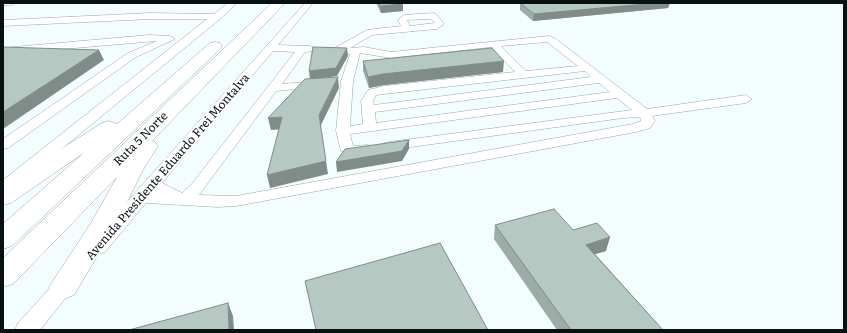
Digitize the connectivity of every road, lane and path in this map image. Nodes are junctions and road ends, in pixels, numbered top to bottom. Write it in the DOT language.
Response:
graph roads {
  1 [pos="3,3"];
  2 [pos="11,3"];
  3 [pos="233,3"];
  4 [pos="262,3"];
  5 [pos="278,3"];
  6 [pos="287,3"];
  7 [pos="309,3"];
  8 [pos="217,17"];
  9 [pos="418,17"];
  10 [pos="241,22"];
  11 [pos="260,22"];
  12 [pos="3,23"];
  13 [pos="424,27"];
  14 [pos="408,29"];
  15 [pos="193,36"];
  16 [pos="224,38"];
  17 [pos="170,39"];
  18 [pos="271,48"];
  19 [pos="496,48"];
  20 [pos="302,49"];
  21 [pos="347,50"];
  22 [pos="3,51"];
  23 [pos="587,68"];
  24 [pos="524,75"];
  25 [pos="601,79"];
  26 [pos="347,81"];
  27 [pos="273,88"];
  28 [pos="620,94"];
  29 [pos="170,98"];
  30 [pos="746,99"];
  31 [pos="368,109"];
  32 [pos="644,113"];
  33 [pos="370,128"];
  34 [pos="343,131"];
  35 [pos="3,145"];
  36 [pos="3,188"];
  37 [pos="147,192"];
  38 [pos="3,196"];
  39 [pos="183,200"];
  40 [pos="3,239"];
  41 [pos="3,276"];
  42 [pos="64,287"];
  43 [pos="26,330"];
  1 -- 2 [label="street"];
  3 -- 8 [label="street"];
  4 -- 10 [label="highway"];
  5 -- 11 [label="highway, Ruta 5 Norte"];
  6 -- 11 [label="highway"];
  7 -- 18 [label="street, Avenida Presidente Eduardo Frei Montalva"];
  8 -- 12 [label="street"];
  8 -- 15 [label="street"];
  9 -- 13 [label="street"];
  9 -- 13 [label="street"];
  9 -- 14 [label="street"];
  11 -- 29 [label="highway, Ruta 5 Norte"];
  13 -- 14 [label="street"];
  14 -- 21 [label="street"];
  15 -- 17 [label="street"];
  15 -- 36 [label="street"];
  16 -- 29 [label="highway, Ruta 5 Norte"];
  17 -- 22 [label="street"];
  17 -- 35 [label="street"];
  18 -- 20 [label="street"];
  18 -- 37 [label="street, Avenida Presidente Eduardo Frei Montalva"];
  19 -- 21 [label="street"];
  19 -- 23 [label="street"];
  19 -- 24 [label="street"];
  20 -- 21 [label="street"];
  20 -- 27 [label="street"];
  21 -- 26 [label="street"];
  23 -- 24 [label="street"];
  23 -- 25 [label="street"];
  24 -- 31 [label="street"];
  25 -- 28 [label="street"];
  25 -- 31 [label="street"];
  26 -- 27 [label="street"];
  26 -- 34 [label="street"];
  27 -- 39 [label="street"];
  28 -- 32 [label="street"];
  28 -- 33 [label="street"];
  29 -- 38 [label="highway"];
  29 -- 40 [label="highway, Ruta 5 Norte"];
  29 -- 41 [label="highway, Ruta 5 Norte"];
  29 -- 42 [label="highway"];
  30 -- 32 [label="street"];
  31 -- 33 [label="street"];
  32 -- 34 [label="street"];
  32 -- 39 [label="street"];
  33 -- 34 [label="street"];
  37 -- 39 [label="street"];
  37 -- 42 [label="street, Avenida Presidente Eduardo Frei Montalva"];
  42 -- 43 [label="street, Avenida Presidente Eduardo Frei Montalva"];
}
